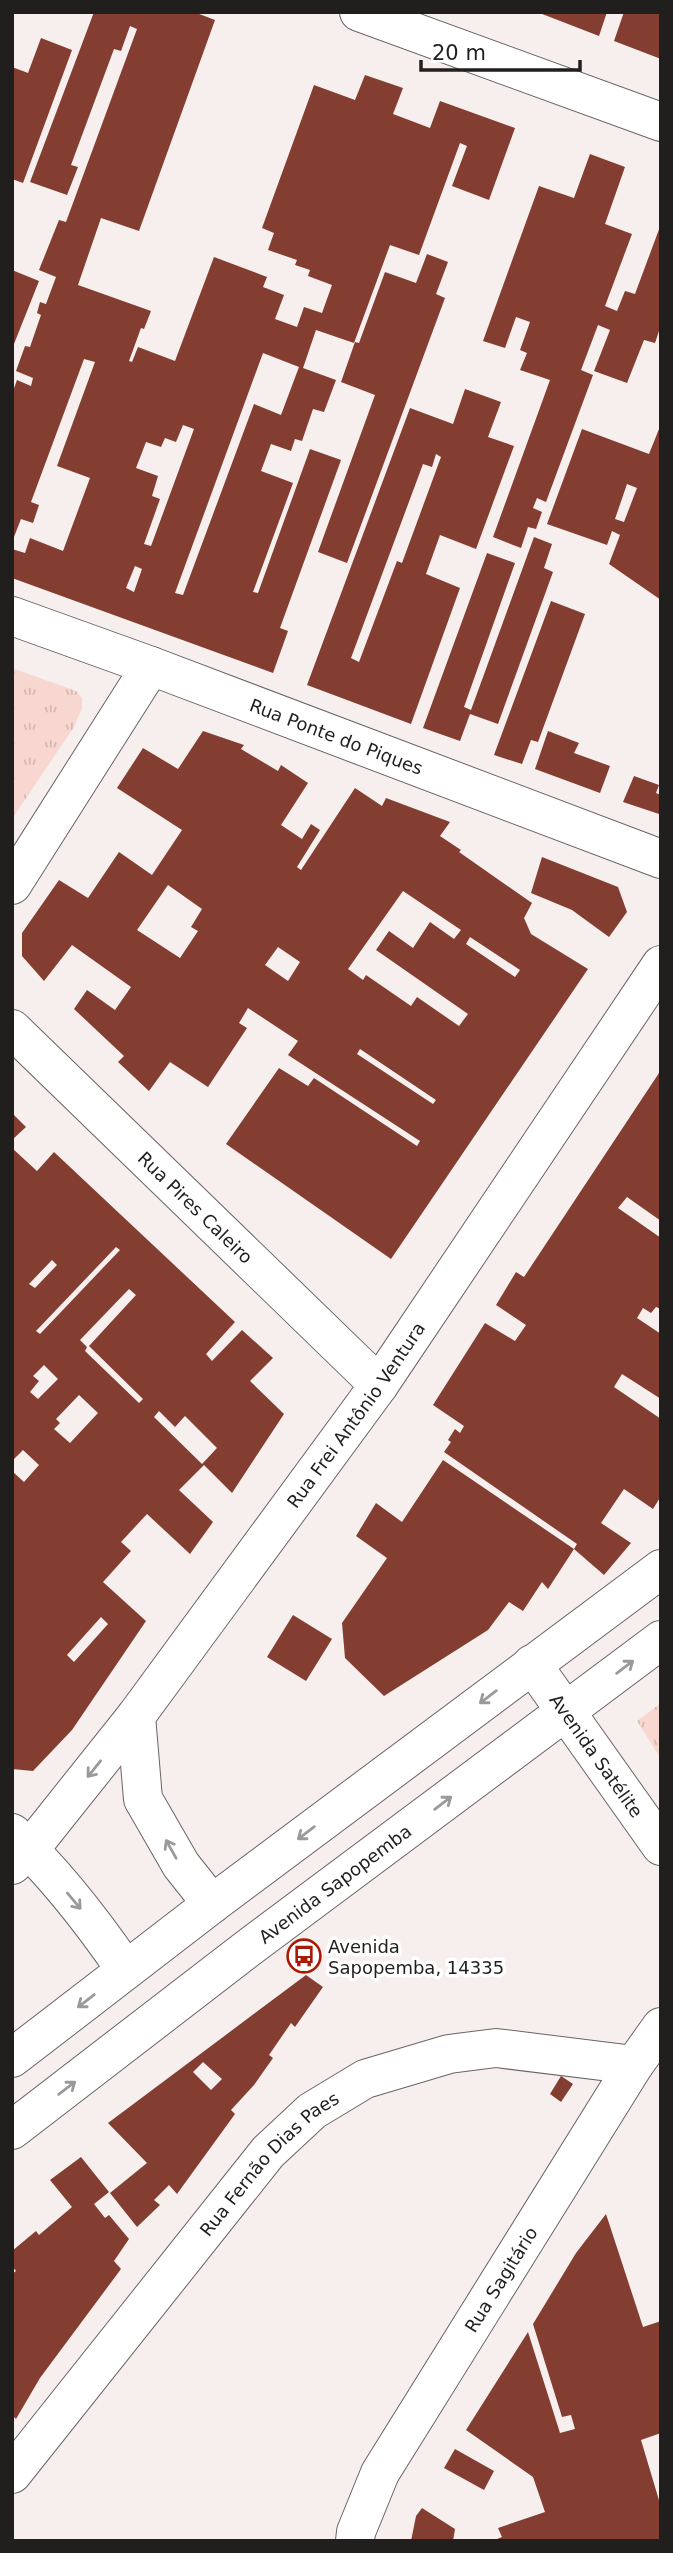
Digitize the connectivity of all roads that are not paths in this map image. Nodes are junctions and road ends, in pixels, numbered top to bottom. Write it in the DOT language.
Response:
graph roads {
  1 [pos="359,12"];
  2 [pos="661,122"];
  3 [pos="12,616"];
  4 [pos="151,666"];
  5 [pos="661,859"];
  6 [pos="12,885"];
  7 [pos="661,965"];
  8 [pos="12,1029"];
  9 [pos="379,1385"];
  10 [pos="661,1569"];
  11 [pos="661,1640"];
  12 [pos="532,1664"];
  13 [pos="567,1712"];
  14 [pos="136,1716"];
  15 [pos="661,1846"];
  16 [pos="18,1849"];
  17 [pos="212,1904"];
  18 [pos="125,1969"];
  19 [pos="661,2026"];
  20 [pos="12,2058"];
  21 [pos="634,2065"];
  22 [pos="12,2130"];
  23 [pos="12,2474"];
  24 [pos="355,2541"];
  1 -- 2 [label="street"];
  3 -- 4 [label="street, Rua Ponte do Piques"];
  4 -- 5 [label="street, Rua Ponte do Piques"];
  4 -- 6 [label="street"];
  7 -- 9 [label="street, Rua Frei Antônio Ventura"];
  8 -- 9 [label="street, Rua Pires Caleiro"];
  9 -- 14 [label="street, Rua Frei Antônio Ventura"];
  10 -- 12 [label="street"];
  13 -- 11 [label="street, Avenida Sapopemba, one-way"];
  12 -- 13 [label="street, Avenida Satélite"];
  12 -- 17 [label="street, one-way"];
  13 -- 15 [label="street, Avenida Satélite"];
  22 -- 13 [label="street, Avenida Sapopemba, one-way"];
  14 -- 16 [label="street, Rua Frei Antônio Ventura, one-way"];
  17 -- 14 [label="street, one-way"];
  16 -- 18 [label="street, one-way"];
  17 -- 18 [label="street"];
  18 -- 20 [label="street, one-way"];
  19 -- 21 [label="street, Rua Sagitário"];
  21 -- 23 [label="street, Rua Fernão Dias Paes"];
  21 -- 24 [label="street, Rua Sagitário"];
}
